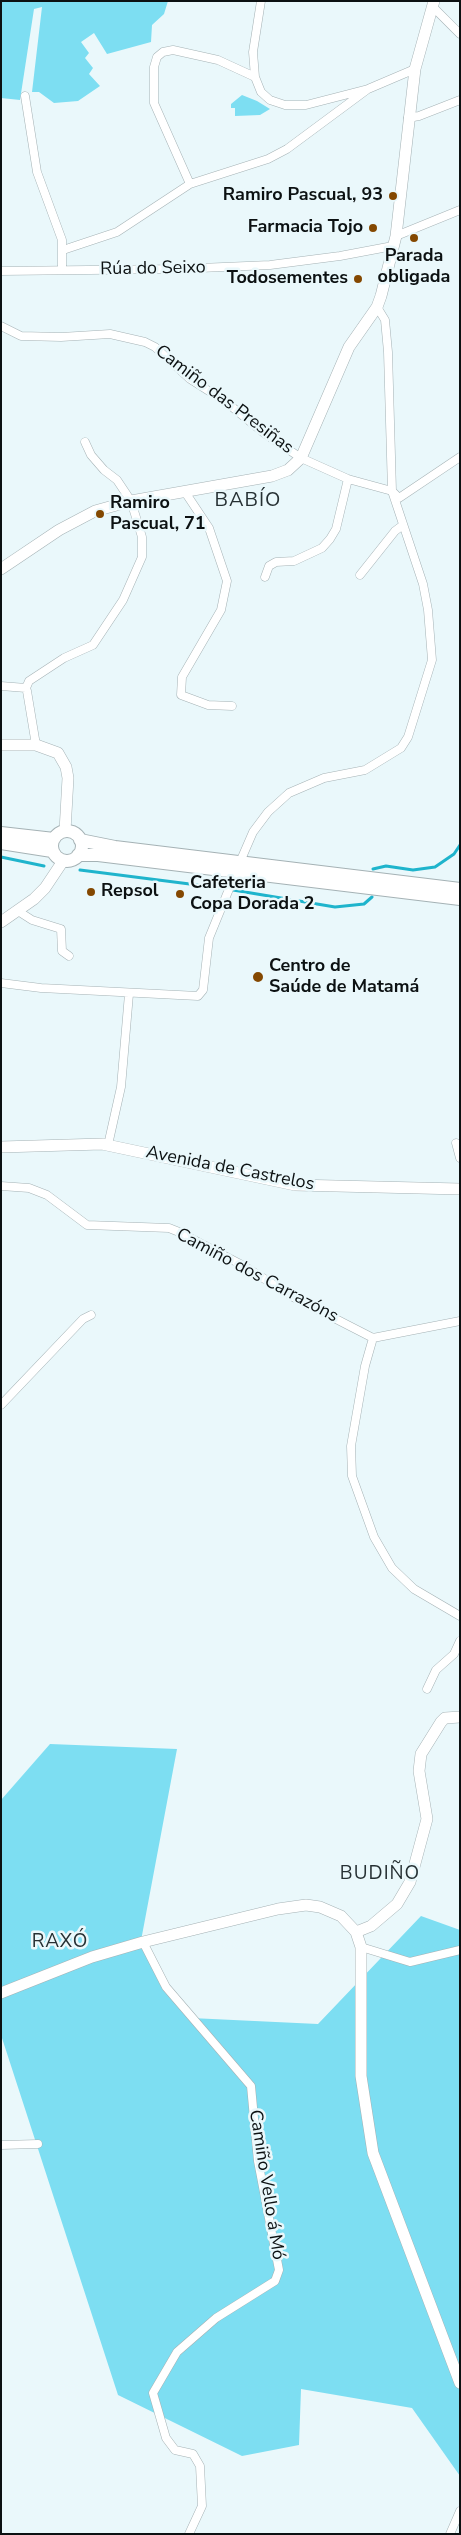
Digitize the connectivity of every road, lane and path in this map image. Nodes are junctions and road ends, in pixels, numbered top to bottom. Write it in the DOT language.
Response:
graph roads {
  1 [pos="261,1"];
  2 [pos="433,4"];
  3 [pos="460,34"];
  4 [pos="415,69"];
  5 [pos="255,77"];
  6 [pos="368,90"];
  7 [pos="25,96"];
  8 [pos="460,100"];
  9 [pos="408,118"];
  10 [pos="190,184"];
  11 [pos="460,210"];
  12 [pos="395,241"];
  13 [pos="63,250"];
  14 [pos="62,270"];
  15 [pos="1,271"];
  16 [pos="377,307"];
  17 [pos="1,326"];
  18 [pos="85,442"];
  19 [pos="460,457"];
  20 [pos="301,458"];
  21 [pos="348,480"];
  22 [pos="392,491"];
  23 [pos="185,492"];
  24 [pos="131,501"];
  25 [pos="403,525"];
  26 [pos="1,569"];
  27 [pos="360,575"];
  28 [pos="265,577"];
  29 [pos="1,686"];
  30 [pos="26,688"];
  31 [pos="232,706"];
  32 [pos="36,744"];
  33 [pos="1,745"];
  34 [pos="64,831"];
  35 [pos="1,833"];
  36 [pos="80,840"];
  37 [pos="1,843"];
  38 [pos="53,845"];
  39 [pos="78,855"];
  40 [pos="62,860"];
  41 [pos="236,873"];
  42 [pos="460,889"];
  43 [pos="460,899"];
  44 [pos="18,910"];
  45 [pos="1,922"];
  46 [pos="69,956"];
  47 [pos="1,983"];
  48 [pos="129,994"];
  49 [pos="456,1143"];
  50 [pos="108,1145"];
  51 [pos="1,1147"];
  52 [pos="460,1158"];
  53 [pos="1,1186"];
  54 [pos="460,1189"];
  55 [pos="91,1315"];
  56 [pos="460,1321"];
  57 [pos="373,1338"];
  58 [pos="1,1405"];
  59 [pos="460,1616"];
  60 [pos="460,1641"];
  61 [pos="427,1689"];
  62 [pos="460,1717"];
  63 [pos="356,1932"];
  64 [pos="143,1942"];
  65 [pos="361,1947"];
  66 [pos="460,1950"];
  67 [pos="1,1994"];
  68 [pos="38,2144"];
  69 [pos="1,2145"];
  70 [pos="460,2383"];
  71 [pos="460,2511"];
  72 [pos="189,2534"];
  73 [pos="450,2534"];
  1 -- 5 [label="street"];
  2 -- 3 [label="street"];
  2 -- 4 [label="street"];
  4 -- 6 [label="street"];
  4 -- 9 [label="street"];
  5 -- 6 [label="street"];
  5 -- 10 [label="street"];
  6 -- 10 [label="street"];
  7 -- 13 [label="street"];
  8 -- 9 [label="street"];
  9 -- 12 [label="street"];
  10 -- 13 [label="street"];
  11 -- 12 [label="street, Rúa do Seixo"];
  12 -- 14 [label="street, Rúa do Seixo"];
  12 -- 16 [label="street"];
  13 -- 14 [label="street"];
  14 -- 15 [label="street, Rúa do Seixo"];
  16 -- 20 [label="street"];
  16 -- 22 [label="street"];
  17 -- 20 [label="street, Camiño das Presiñas"];
  18 -- 24 [label="street"];
  19 -- 22 [label="street, Camiño das Presiñas"];
  20 -- 21 [label="street, Camiño das Presiñas"];
  20 -- 23 [label="street"];
  21 -- 22 [label="street, Camiño das Presiñas"];
  21 -- 28 [label="street"];
  22 -- 25 [label="street"];
  23 -- 24 [label="street"];
  23 -- 31 [label="street"];
  24 -- 26 [label="street"];
  24 -- 30 [label="street"];
  25 -- 27 [label="street"];
  25 -- 41 [label="street"];
  29 -- 30 [label="street"];
  30 -- 32 [label="street"];
  32 -- 33 [label="street"];
  32 -- 34 [label="street"];
  34 -- 36 [label="main road"];
  34 -- 38 [label="main road"];
  35 -- 38 [label="main road"];
  36 -- 39 [label="main road"];
  36 -- 41 [label="main road"];
  37 -- 38 [label="main road"];
  38 -- 40 [label="main road"];
  39 -- 40 [label="main road"];
  39 -- 41 [label="main road"];
  40 -- 44 [label="street"];
  41 -- 42 [label="main road"];
  41 -- 43 [label="main road"];
  41 -- 48 [label="street"];
  44 -- 45 [label="street"];
  44 -- 46 [label="street"];
  47 -- 48 [label="street"];
  48 -- 50 [label="street"];
  49 -- 52 [label="street"];
  50 -- 51 [label="street, Avenida de Castrelos"];
  50 -- 54 [label="street, Avenida de Castrelos"];
  53 -- 57 [label="street, Camiño dos Carrazóns"];
  55 -- 58 [label="street"];
  56 -- 57 [label="street"];
  57 -- 59 [label="street"];
  60 -- 61 [label="street"];
  62 -- 63 [label="street"];
  63 -- 64 [label="street"];
  63 -- 65 [label="street"];
  64 -- 67 [label="street"];
  64 -- 72 [label="street, Camiño Vello á Mó"];
  65 -- 66 [label="street"];
  65 -- 70 [label="street"];
  68 -- 69 [label="street"];
  71 -- 73 [label="street"];
}
